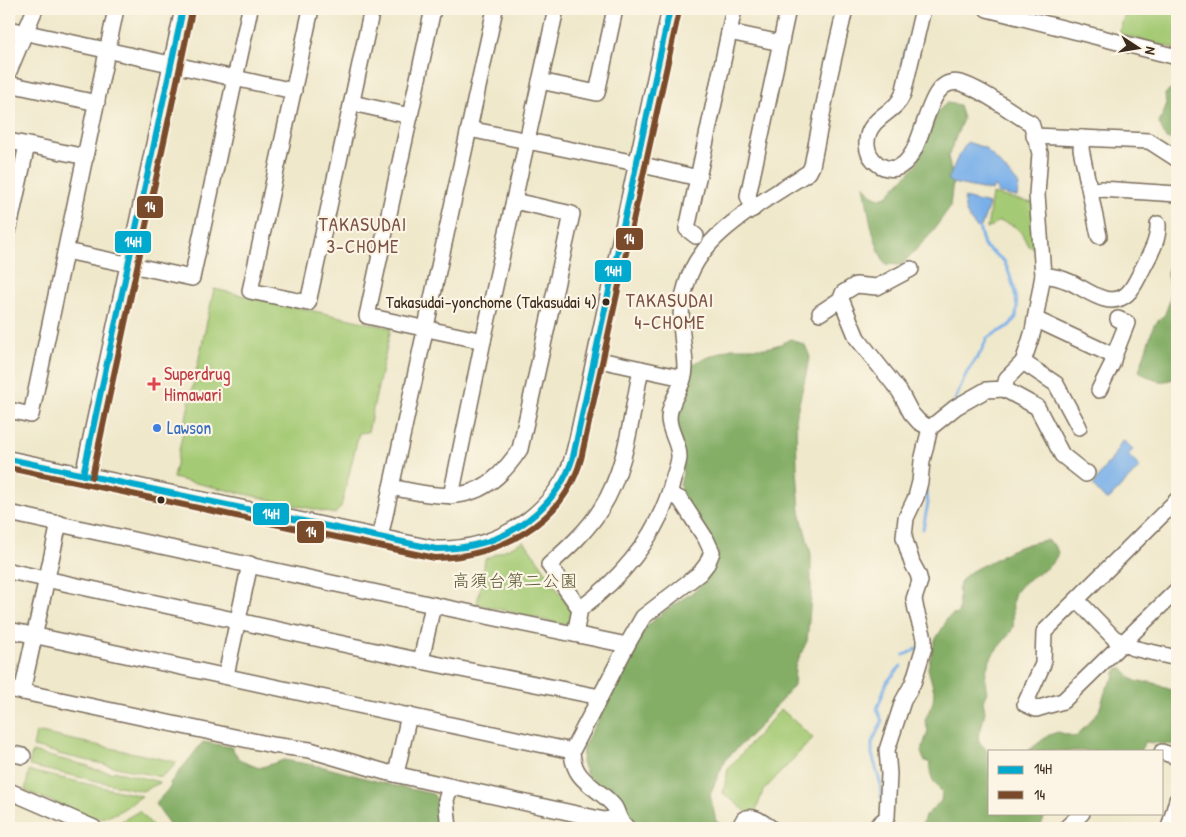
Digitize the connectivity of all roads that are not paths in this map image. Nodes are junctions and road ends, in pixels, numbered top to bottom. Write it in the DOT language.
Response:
graph roads {
  1 [pos="35,9"];
  2 [pos="116,9"];
  3 [pos="183,9"];
  4 [pos="250,9"];
  5 [pos="311,9"];
  6 [pos="372,9"];
  7 [pos="434,9"];
  8 [pos="495,9"];
  9 [pos="556,9"];
  10 [pos="615,9"];
  11 [pos="670,9"];
  12 [pos="734,9"];
  13 [pos="788,9"];
  14 [pos="845,9"];
  15 [pos="923,9"];
  16 [pos="986,9"];
  17 [pos="9,29"];
  18 [pos="729,32"];
  19 [pos="25,33"];
  20 [pos="781,43"];
  21 [pos="108,50"];
  22 [pos="1177,57"];
  23 [pos="171,64"];
  24 [pos="9,71"];
  25 [pos="235,78"];
  26 [pos="540,81"];
  27 [pos="9,84"];
  28 [pos="294,91"];
  29 [pos="97,103"];
  30 [pos="352,103"];
  31 [pos="410,116"];
  32 [pos="469,129"];
  33 [pos="1034,136"];
  34 [pos="1082,138"];
  35 [pos="9,141"];
  36 [pos="526,141"];
  37 [pos="27,145"];
  38 [pos="86,158"];
  39 [pos="1177,159"];
  40 [pos="637,164"];
  41 [pos="698,178"];
  42 [pos="1090,191"];
  43 [pos="1177,194"];
  44 [pos="514,201"];
  45 [pos="753,209"];
  46 [pos="1158,224"];
  47 [pos="9,228"];
  48 [pos="696,236"];
  49 [pos="1099,236"];
  50 [pos="66,251"];
  51 [pos="128,265"];
  52 [pos="911,269"];
  53 [pos="1043,275"];
  54 [pos="842,299"];
  55 [pos="820,313"];
  56 [pos="1035,319"];
  57 [pos="1118,319"];
  58 [pos="426,330"];
  59 [pos="483,342"];
  60 [pos="1114,356"];
  61 [pos="595,359"];
  62 [pos="1022,362"];
  63 [pos="641,370"];
  64 [pos="683,378"];
  65 [pos="1004,389"];
  66 [pos="1099,390"];
  67 [pos="9,410"];
  68 [pos="1079,427"];
  69 [pos="930,428"];
  70 [pos="9,458"];
  71 [pos="1087,473"];
  72 [pos="83,475"];
  73 [pos="391,488"];
  74 [pos="670,494"];
  75 [pos="451,496"];
  76 [pos="1177,500"];
  77 [pos="9,513"];
  78 [pos="59,523"];
  79 [pos="380,538"];
  80 [pos="250,564"];
  81 [pos="9,571"];
  82 [pos="46,578"];
  83 [pos="1177,590"];
  84 [pos="1077,600"];
  85 [pos="434,605"];
  86 [pos="580,609"];
  87 [pos="237,621"];
  88 [pos="9,630"];
  89 [pos="575,634"];
  90 [pos="34,635"];
  91 [pos="1122,643"];
  92 [pos="627,644"];
  93 [pos="1177,658"];
  94 [pos="422,661"];
  95 [pos="226,676"];
  96 [pos="15,691"];
  97 [pos="600,697"];
  98 [pos="409,715"];
  99 [pos="572,751"];
  100 [pos="1164,753"];
  101 [pos="1177,757"];
  102 [pos="396,774"];
  103 [pos="450,787"];
  104 [pos="9,791"];
  105 [pos="1177,800"];
  106 [pos="1081,814"];
  107 [pos="623,823"];
  108 [pos="94,828"];
  109 [pos="449,828"];
  110 [pos="739,828"];
  111 [pos="771,828"];
  112 [pos="874,828"];
  113 [pos="1066,828"];
  114 [pos="1169,828"];
  1 -- 19 [label="street"];
  2 -- 21 [label="street"];
  3 -- 23 [label="street"];
  4 -- 25 [label="street"];
  5 -- 28 [label="street"];
  6 -- 30 [label="street"];
  7 -- 31 [label="street"];
  8 -- 32 [label="street"];
  9 -- 26 [label="street"];
  10 -- 26 [label="street"];
  11 -- 40 [label="street"];
  12 -- 18 [label="street"];
  13 -- 20 [label="street"];
  14 -- 45 [label="street"];
  15 -- 33 [label="street"];
  16 -- 22 [label="street"];
  17 -- 19 [label="street"];
  18 -- 20 [label="street"];
  18 -- 41 [label="street"];
  19 -- 21 [label="street"];
  19 -- 24 [label="street"];
  20 -- 45 [label="street"];
  21 -- 23 [label="street"];
  21 -- 29 [label="street"];
  23 -- 25 [label="street"];
  23 -- 51 [label="street"];
  25 -- 28 [label="street"];
  25 -- 51 [label="street"];
  26 -- 36 [label="street"];
  27 -- 29 [label="street"];
  28 -- 30 [label="street"];
  29 -- 38 [label="street"];
  30 -- 31 [label="street"];
  31 -- 58 [label="street"];
  32 -- 36 [label="street"];
  32 -- 58 [label="street"];
  33 -- 34 [label="street"];
  33 -- 53 [label="street"];
  34 -- 39 [label="street"];
  34 -- 42 [label="street"];
  35 -- 37 [label="street"];
  36 -- 40 [label="street"];
  36 -- 44 [label="street"];
  37 -- 38 [label="street"];
  37 -- 47 [label="street"];
  38 -- 50 [label="street"];
  40 -- 41 [label="street"];
  40 -- 61 [label="street"];
  41 -- 48 [label="street"];
  42 -- 43 [label="street"];
  42 -- 49 [label="street"];
  44 -- 59 [label="street"];
  44 -- 75 [label="street"];
  45 -- 64 [label="street"];
  46 -- 53 [label="street"];
  50 -- 51 [label="street"];
  50 -- 67 [label="street"];
  51 -- 72 [label="street"];
  52 -- 54 [label="street"];
  53 -- 56 [label="street"];
  54 -- 55 [label="street"];
  54 -- 69 [label="street"];
  56 -- 60 [label="street"];
  56 -- 62 [label="street"];
  57 -- 60 [label="street"];
  58 -- 59 [label="street"];
  58 -- 73 [label="street"];
  59 -- 75 [label="street"];
  60 -- 66 [label="street"];
  61 -- 63 [label="street"];
  61 -- 79 [label="street"];
  62 -- 65 [label="street"];
  62 -- 68 [label="street"];
  63 -- 64 [label="street"];
  63 -- 86 [label="street"];
  64 -- 74 [label="street"];
  65 -- 69 [label="street"];
  65 -- 71 [label="street"];
  69 -- 112 [label="street"];
  70 -- 72 [label="street"];
  72 -- 79 [label="street"];
  73 -- 75 [label="street"];
  73 -- 79 [label="street"];
  74 -- 86 [label="street"];
  74 -- 92 [label="street"];
  76 -- 84 [label="street"];
  77 -- 78 [label="street"];
  78 -- 80 [label="street"];
  78 -- 82 [label="street"];
  80 -- 85 [label="street"];
  80 -- 87 [label="street"];
  81 -- 82 [label="street"];
  82 -- 87 [label="street"];
  82 -- 90 [label="street"];
  83 -- 91 [label="street"];
  84 -- 91 [label="street"];
  84 -- 91 [label="street"];
  85 -- 89 [label="street"];
  85 -- 94 [label="street"];
  86 -- 89 [label="street"];
  87 -- 94 [label="street"];
  87 -- 95 [label="street"];
  88 -- 90 [label="street"];
  89 -- 92 [label="street"];
  90 -- 95 [label="street"];
  90 -- 96 [label="street"];
  91 -- 93 [label="street"];
  92 -- 97 [label="street"];
  94 -- 97 [label="street"];
  95 -- 98 [label="street"];
  96 -- 102 [label="street"];
  97 -- 99 [label="street"];
  98 -- 99 [label="street"];
  98 -- 102 [label="street"];
  99 -- 107 [label="street"];
  100 -- 101 [label="street"];
  102 -- 103 [label="street"];
  103 -- 107 [label="street"];
  103 -- 109 [label="street"];
  104 -- 108 [label="street"];
  105 -- 114 [label="street"];
  106 -- 113 [label="street"];
  110 -- 111 [label="street"];
}
